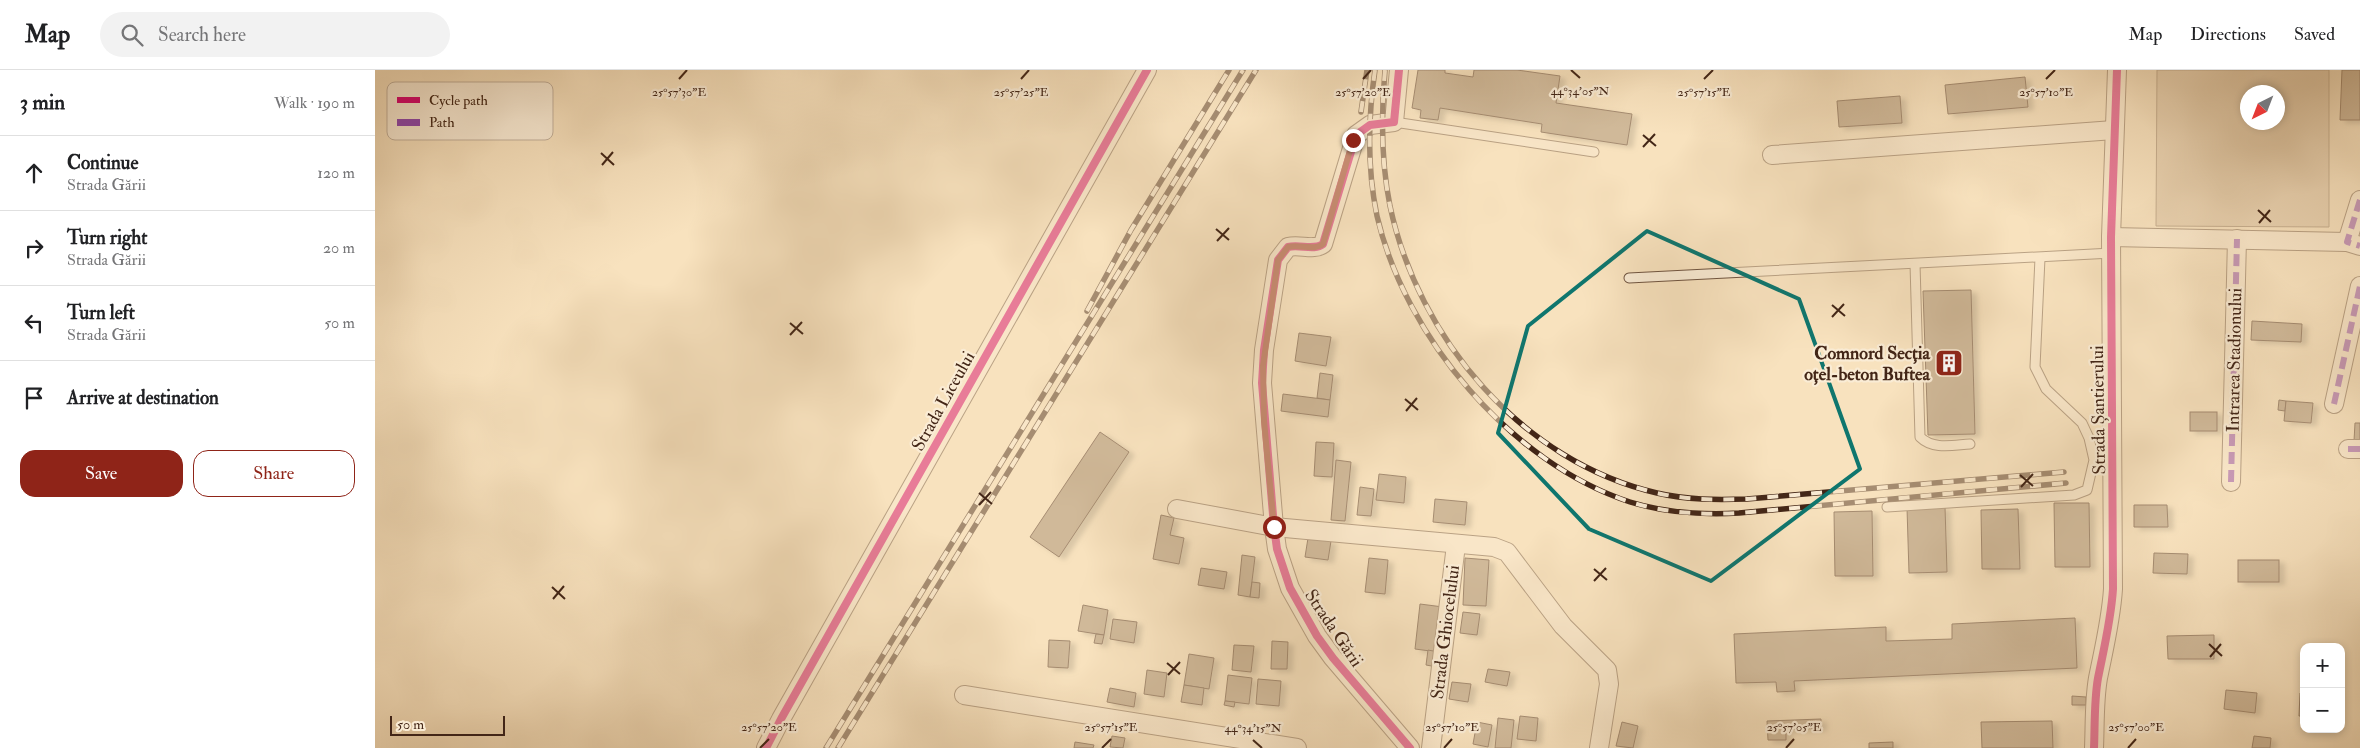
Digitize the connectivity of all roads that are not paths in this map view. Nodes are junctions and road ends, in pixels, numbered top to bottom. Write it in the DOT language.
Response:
graph roads {
  1 [pos="1147,70"];
  2 [pos="1399,70"];
  3 [pos="2117,70"];
  4 [pos="1395,122"];
  5 [pos="2114,130"];
  6 [pos="1594,152"];
  7 [pos="1772,155"];
  8 [pos="2360,200"];
  9 [pos="2237,239"];
  10 [pos="2354,244"];
  11 [pos="2111,245"];
  12 [pos="2040,258"];
  13 [pos="1915,264"];
  14 [pos="1629,278"];
  15 [pos="2360,286"];
  16 [pos="2334,404"];
  17 [pos="1970,444"];
  18 [pos="2231,482"];
  19 [pos="1887,507"];
  20 [pos="1177,509"];
  21 [pos="1274,527"];
  22 [pos="1457,545"];
  23 [pos="964,695"];
  24 [pos="766,748"];
  25 [pos="1297,748"];
  26 [pos="1410,748"];
  27 [pos="1431,748"];
  28 [pos="1599,748"];
  29 [pos="2094,748"];
  1 -- 24 [label="street, Strada Liceului"];
  2 -- 4 [label="street"];
  3 -- 5 [label="street, Strada Șantierului"];
  4 -- 6 [label="lane"];
  4 -- 21 [label="street, Strada Gării"];
  5 -- 7 [label="street"];
  5 -- 11 [label="street, Strada Șantierului"];
  8 -- 10 [label="street"];
  9 -- 10 [label="street"];
  9 -- 11 [label="street"];
  9 -- 18 [label="street, Intrarea Stadionului"];
  11 -- 12 [label="lane"];
  11 -- 29 [label="street, Strada Șantierului"];
  12 -- 13 [label="lane"];
  12 -- 19 [label="lane"];
  13 -- 14 [label="lane"];
  13 -- 17 [label="lane"];
  15 -- 16 [label="street"];
  20 -- 21 [label="street"];
  21 -- 22 [label="street"];
  21 -- 26 [label="street, Strada Gării"];
  22 -- 27 [label="street, Strada Ghiocelului"];
  22 -- 28 [label="street"];
  23 -- 25 [label="street"];
}
